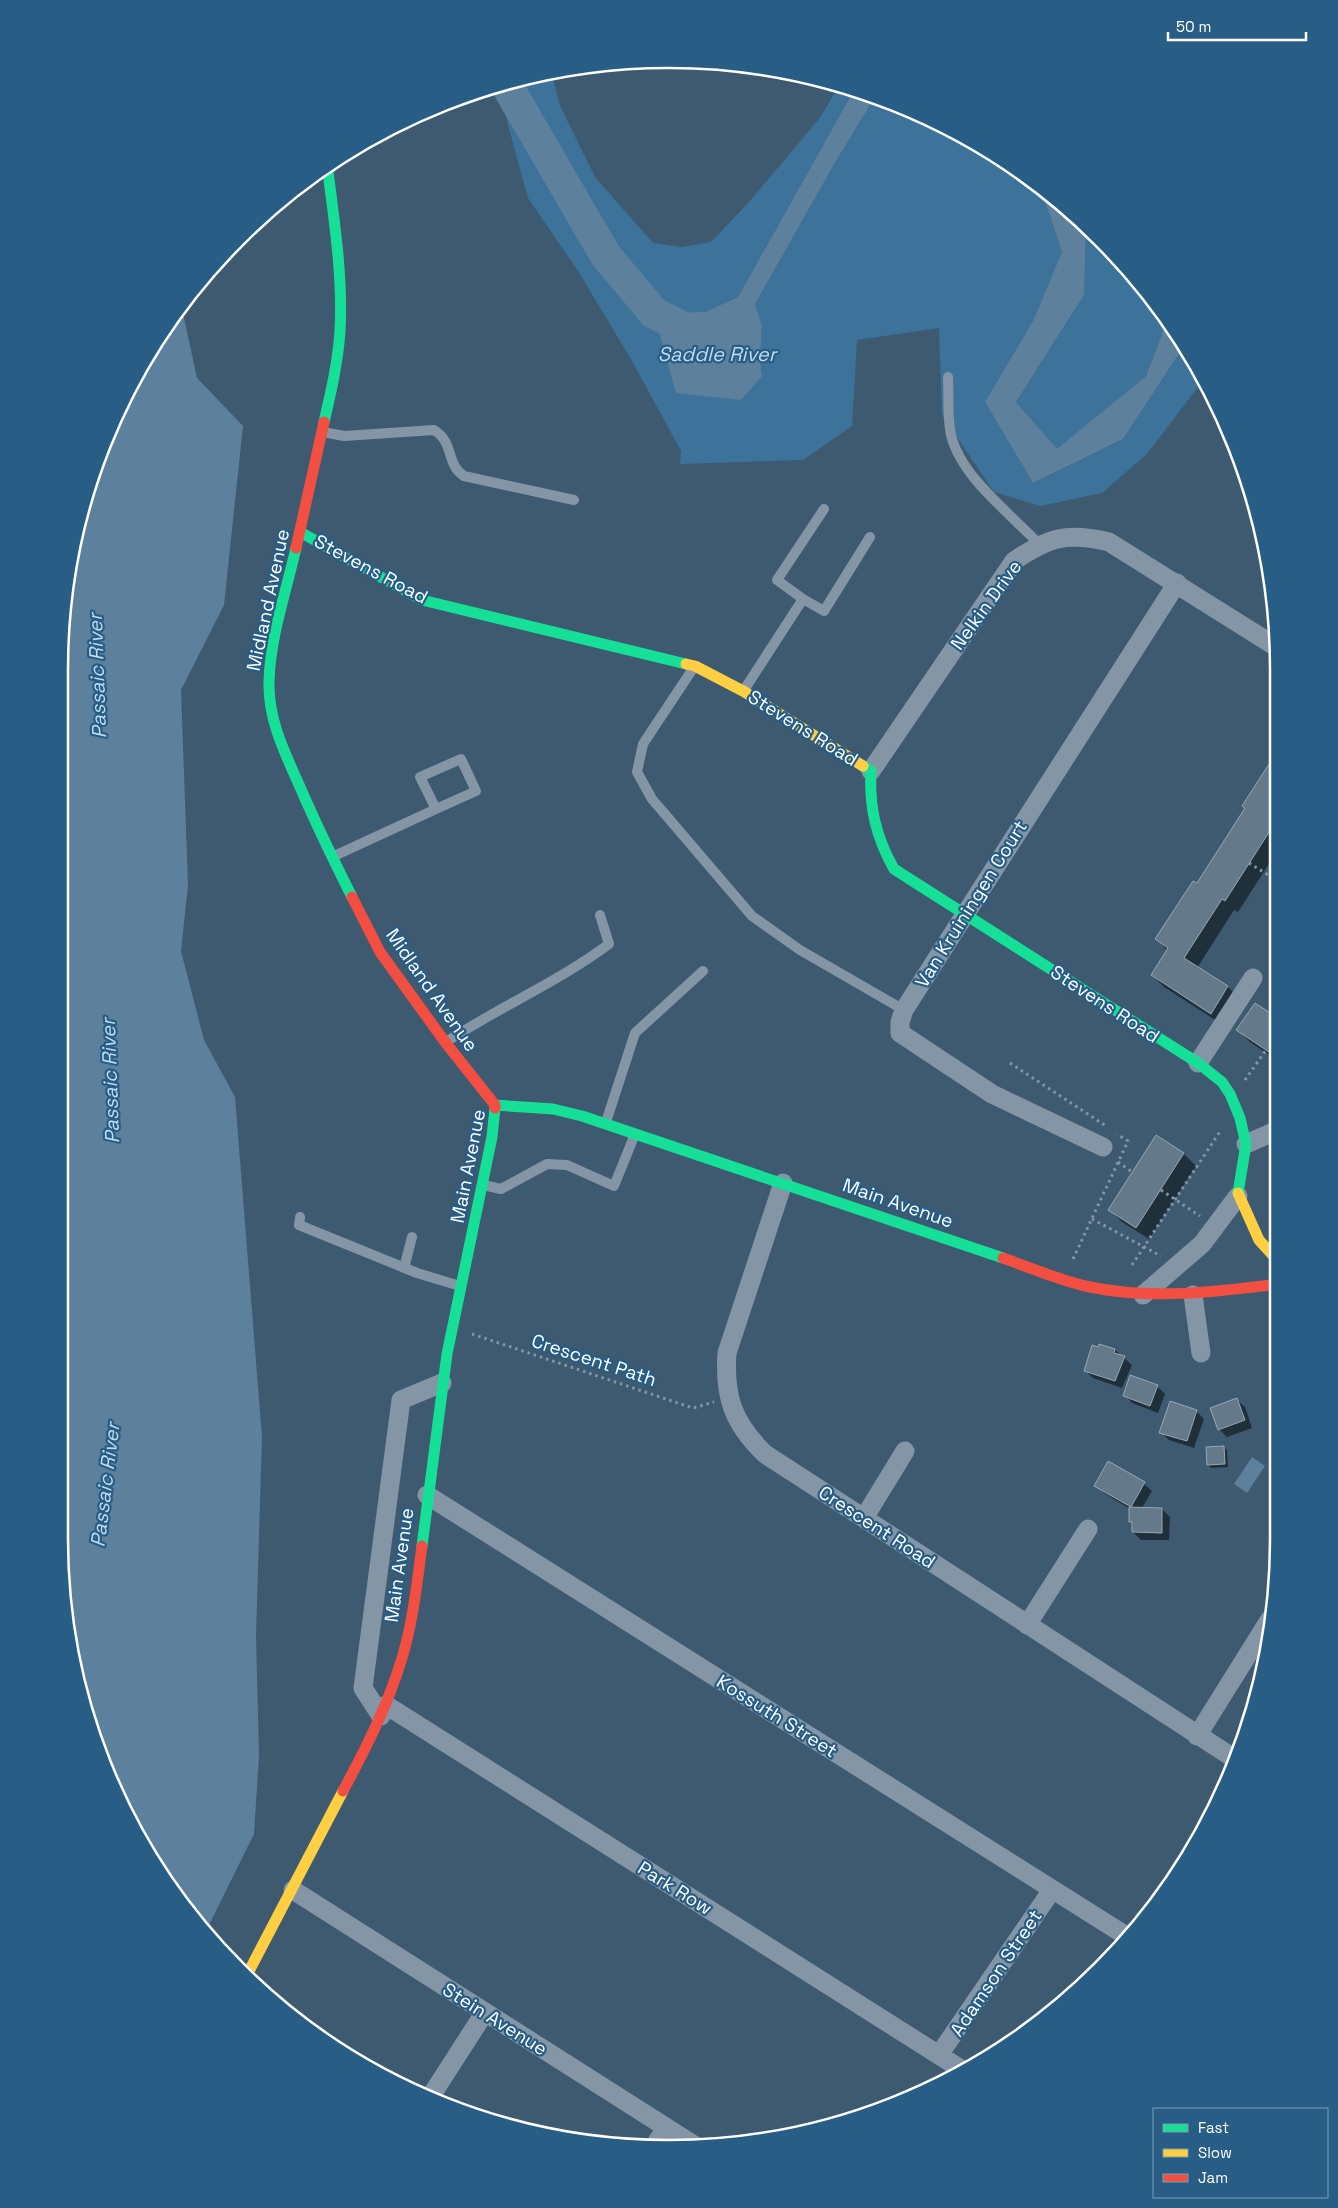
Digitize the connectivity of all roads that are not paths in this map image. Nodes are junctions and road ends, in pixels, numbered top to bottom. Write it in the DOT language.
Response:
graph roads {
  1 [pos="328,174"];
  2 [pos="948,377"];
  3 [pos="322,432"];
  4 [pos="574,500"];
  5 [pos="824,509"];
  6 [pos="300,532"];
  7 [pos="870,538"];
  8 [pos="1039,544"];
  9 [pos="1177,583"];
  10 [pos="803,599"];
  11 [pos="1269,642"];
  12 [pos="695,666"];
  13 [pos="743,691"];
  14 [pos="871,772"];
  15 [pos="436,809"];
  16 [pos="332,857"];
  17 [pos="964,914"];
  18 [pos="600,915"];
  19 [pos="703,971"];
  20 [pos="1253,978"];
  21 [pos="904,1010"];
  22 [pos="445,1042"];
  23 [pos="1198,1063"];
  24 [pos="495,1104"];
  25 [pos="605,1123"];
  26 [pos="636,1133"];
  27 [pos="1270,1134"];
  28 [pos="1246,1144"];
  29 [pos="1103,1147"];
  30 [pos="783,1183"];
  31 [pos="483,1185"];
  32 [pos="1238,1196"];
  33 [pos="300,1216"];
  34 [pos="412,1236"];
  35 [pos="1270,1252"];
  36 [pos="404,1268"];
  37 [pos="1270,1285"];
  38 [pos="461,1286"];
  39 [pos="1193,1294"];
  40 [pos="1143,1295"];
  41 [pos="1201,1353"];
  42 [pos="442,1383"];
  43 [pos="906,1451"];
  44 [pos="427,1495"];
  45 [pos="864,1518"];
  46 [pos="1088,1529"];
  47 [pos="1027,1625"];
  48 [pos="1263,1630"];
  49 [pos="384,1710"];
  50 [pos="1197,1736"];
  51 [pos="1230,1756"];
  52 [pos="293,1890"];
  53 [pos="1052,1890"];
  54 [pos="1123,1934"];
  55 [pos="250,1970"];
  56 [pos="486,2012"];
  57 [pos="939,2055"];
  58 [pos="957,2067"];
  59 [pos="433,2092"];
  60 [pos="666,2128"];
  61 [pos="658,2140"];
  62 [pos="685,2140"];
  1 -- 3 [label="street, Midland Avenue"];
  2 -- 8 [label="lane"];
  3 -- 4 [label="lane"];
  3 -- 6 [label="street, Midland Avenue"];
  5 -- 10 [label="lane"];
  6 -- 12 [label="street, Stevens Road"];
  6 -- 16 [label="street, Midland Avenue"];
  7 -- 10 [label="lane"];
  8 -- 9 [label="street, Nelkin Drive"];
  8 -- 14 [label="street, Nelkin Drive"];
  9 -- 11 [label="street, Nelkin Drive"];
  9 -- 17 [label="street, Van Kruiningen Court"];
  10 -- 13 [label="lane"];
  12 -- 13 [label="street, Stevens Road"];
  12 -- 21 [label="lane"];
  13 -- 14 [label="street, Stevens Road"];
  14 -- 17 [label="street, Stevens Road"];
  15 -- 15 [label="lane"];
  15 -- 16 [label="lane"];
  16 -- 22 [label="street, Midland Avenue"];
  17 -- 21 [label="street, Van Kruiningen Court"];
  17 -- 23 [label="street, Stevens Road"];
  18 -- 22 [label="lane"];
  19 -- 25 [label="lane"];
  20 -- 23 [label="street"];
  21 -- 29 [label="street, Van Kruiningen Court"];
  22 -- 24 [label="street, Midland Avenue"];
  23 -- 28 [label="street, Stevens Road"];
  24 -- 25 [label="street, Main Avenue"];
  24 -- 31 [label="street, Main Avenue"];
  25 -- 26 [label="street, Main Avenue"];
  26 -- 30 [label="street, Main Avenue"];
  26 -- 31 [label="lane"];
  27 -- 28 [label="street"];
  28 -- 32 [label="street, Stevens Road"];
  30 -- 40 [label="street, Main Avenue"];
  30 -- 45 [label="street, Crescent Road"];
  31 -- 38 [label="street, Main Avenue"];
  32 -- 35 [label="street"];
  32 -- 40 [label="street, Stevens Road"];
  33 -- 36 [label="lane"];
  34 -- 36 [label="lane"];
  36 -- 38 [label="lane"];
  37 -- 39 [label="street, Main Avenue"];
  38 -- 42 [label="street, Main Avenue"];
  39 -- 40 [label="street, Main Avenue"];
  39 -- 41 [label="street"];
  42 -- 44 [label="street, Main Avenue"];
  42 -- 49 [label="street"];
  43 -- 45 [label="street"];
  44 -- 49 [label="street, Main Avenue"];
  44 -- 53 [label="street, Kossuth Street"];
  45 -- 47 [label="street, Crescent Road"];
  46 -- 47 [label="street"];
  47 -- 50 [label="street, Crescent Road"];
  48 -- 50 [label="street"];
  49 -- 52 [label="street, Main Avenue"];
  49 -- 57 [label="street, Park Row"];
  50 -- 51 [label="street, Crescent Road"];
  52 -- 55 [label="street, Main Avenue"];
  52 -- 56 [label="street, Stein Avenue"];
  53 -- 54 [label="street, Kossuth Street"];
  53 -- 57 [label="street, Adamson Street"];
  56 -- 59 [label="street"];
  56 -- 60 [label="street, Stein Avenue"];
  57 -- 58 [label="street, Park Row"];
  60 -- 61 [label="street"];
  60 -- 62 [label="street, Stein Avenue"];
}
